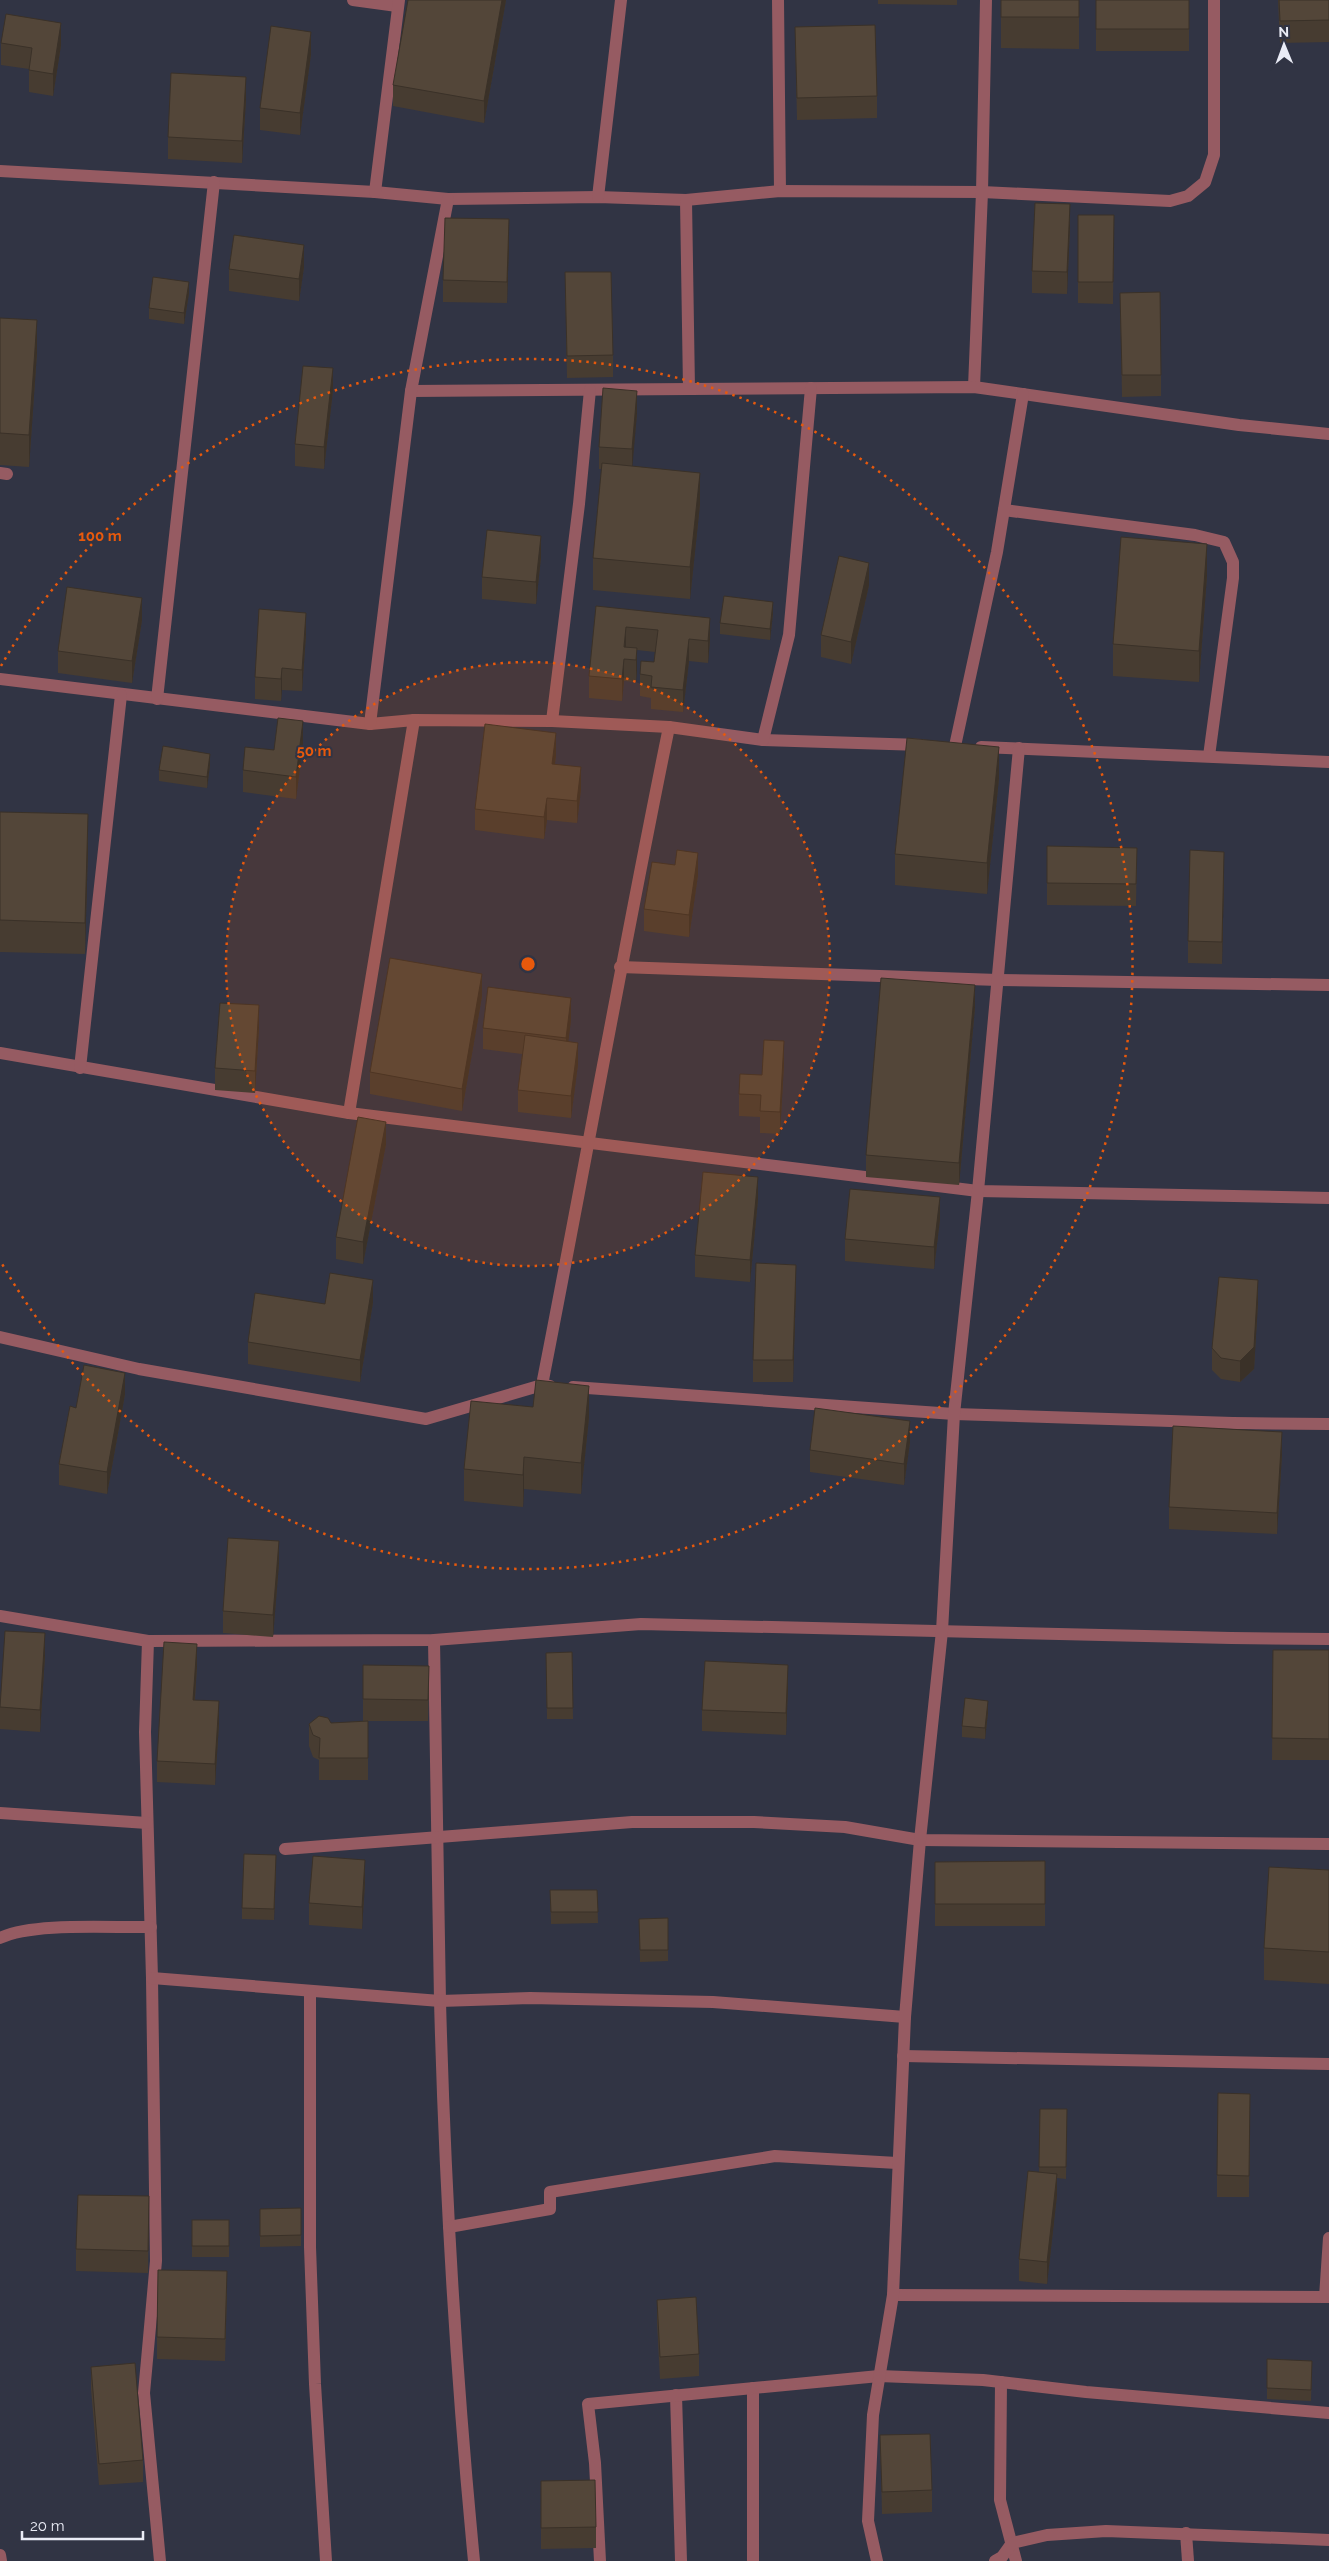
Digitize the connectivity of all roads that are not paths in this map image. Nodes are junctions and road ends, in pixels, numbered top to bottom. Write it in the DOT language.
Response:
graph roads {
  1 [pos="353,0"];
  2 [pos="621,0"];
  3 [pos="778,0"];
  4 [pos="986,0"];
  5 [pos="1214,0"];
  6 [pos="398,3"];
  7 [pos="0,171"];
  8 [pos="214,182"];
  9 [pos="780,191"];
  10 [pos="375,192"];
  11 [pos="982,192"];
  12 [pos="598,197"];
  13 [pos="448,199"];
  14 [pos="686,200"];
  15 [pos="974,387"];
  16 [pos="812,388"];
  17 [pos="689,389"];
  18 [pos="590,390"];
  19 [pos="411,391"];
  20 [pos="1023,394"];
  21 [pos="1329,434"];
  22 [pos="1004,510"];
  23 [pos="0,680"];
  24 [pos="121,695"];
  25 [pos="157,699"];
  26 [pos="414,720"];
  27 [pos="552,720"];
  28 [pos="370,724"];
  29 [pos="668,727"];
  30 [pos="763,740"];
  31 [pos="946,745"];
  32 [pos="1019,748"];
  33 [pos="1209,756"];
  34 [pos="1329,762"];
  35 [pos="620,967"];
  36 [pos="998,980"];
  37 [pos="1329,985"];
  38 [pos="0,1053"];
  39 [pos="80,1068"];
  40 [pos="349,1113"];
  41 [pos="589,1143"];
  42 [pos="978,1191"];
  43 [pos="1329,1198"];
  44 [pos="0,1337"];
  45 [pos="542,1385"];
  46 [pos="954,1414"];
  47 [pos="1329,1424"];
  48 [pos="0,1616"];
  49 [pos="942,1631"];
  50 [pos="1329,1639"];
  51 [pos="434,1640"];
  52 [pos="148,1641"];
  53 [pos="0,1813"];
  54 [pos="147,1823"];
  55 [pos="438,1836"];
  56 [pos="920,1840"];
  57 [pos="1329,1844"];
  58 [pos="285,1848"];
  59 [pos="151,1927"];
  60 [pos="0,1938"];
  61 [pos="152,1978"];
  62 [pos="310,1992"];
  63 [pos="440,2001"];
  64 [pos="905,2017"];
  65 [pos="903,2056"];
  66 [pos="1329,2064"];
  67 [pos="897,2163"];
  68 [pos="449,2227"];
  69 [pos="1329,2238"];
  70 [pos="893,2295"];
  71 [pos="1327,2297"];
  72 [pos="879,2376"];
  73 [pos="1001,2382"];
  74 [pos="753,2388"];
  75 [pos="676,2395"];
  76 [pos="1329,2414"];
  77 [pos="1186,2534"];
  78 [pos="1329,2540"];
  79 [pos="1012,2542"];
  80 [pos="0,2555"];
  81 [pos="1,2561"];
  82 [pos="160,2561"];
  83 [pos="326,2561"];
  84 [pos="474,2561"];
  85 [pos="600,2561"];
  86 [pos="682,2561"];
  87 [pos="753,2561"];
  88 [pos="877,2561"];
  89 [pos="995,2561"];
  90 [pos="1016,2561"];
  91 [pos="1188,2561"];
  1 -- 6 [label="street"];
  2 -- 12 [label="street"];
  3 -- 9 [label="street"];
  4 -- 11 [label="street"];
  5 -- 11 [label="street"];
  6 -- 10 [label="street"];
  7 -- 8 [label="street"];
  8 -- 10 [label="street"];
  8 -- 25 [label="street"];
  9 -- 11 [label="street"];
  9 -- 14 [label="street"];
  10 -- 13 [label="street"];
  11 -- 15 [label="street"];
  12 -- 13 [label="street"];
  12 -- 14 [label="street"];
  13 -- 19 [label="street"];
  14 -- 17 [label="street"];
  15 -- 16 [label="street"];
  15 -- 20 [label="street"];
  16 -- 17 [label="street"];
  16 -- 30 [label="street"];
  17 -- 18 [label="street"];
  18 -- 19 [label="street"];
  18 -- 27 [label="street"];
  19 -- 28 [label="street"];
  20 -- 21 [label="street"];
  20 -- 22 [label="street"];
  22 -- 31 [label="street"];
  22 -- 33 [label="street"];
  23 -- 24 [label="street"];
  24 -- 25 [label="street"];
  24 -- 39 [label="street"];
  25 -- 28 [label="street"];
  26 -- 27 [label="street"];
  26 -- 28 [label="street"];
  26 -- 40 [label="street"];
  27 -- 29 [label="street"];
  29 -- 30 [label="street"];
  29 -- 35 [label="street"];
  30 -- 31 [label="street"];
  31 -- 32 [label="street"];
  32 -- 33 [label="street"];
  32 -- 36 [label="street"];
  33 -- 34 [label="street"];
  35 -- 36 [label="street"];
  35 -- 41 [label="street"];
  36 -- 37 [label="street"];
  36 -- 42 [label="street"];
  38 -- 39 [label="street"];
  39 -- 40 [label="street"];
  40 -- 41 [label="street"];
  41 -- 42 [label="street"];
  41 -- 45 [label="street"];
  42 -- 43 [label="street"];
  42 -- 46 [label="street"];
  44 -- 45 [label="street"];
  45 -- 46 [label="street"];
  46 -- 47 [label="street"];
  46 -- 49 [label="street"];
  48 -- 52 [label="street"];
  49 -- 50 [label="street"];
  49 -- 51 [label="street"];
  49 -- 56 [label="street"];
  51 -- 52 [label="street"];
  51 -- 55 [label="street"];
  52 -- 54 [label="street"];
  53 -- 54 [label="street"];
  54 -- 59 [label="street"];
  55 -- 56 [label="street"];
  55 -- 58 [label="street"];
  55 -- 63 [label="street"];
  56 -- 57 [label="street"];
  56 -- 64 [label="street"];
  59 -- 60 [label="street"];
  59 -- 61 [label="street"];
  61 -- 62 [label="street"];
  61 -- 82 [label="street"];
  62 -- 63 [label="street"];
  62 -- 83 [label="street"];
  63 -- 64 [label="street"];
  63 -- 68 [label="street"];
  64 -- 65 [label="street"];
  65 -- 66 [label="street"];
  65 -- 67 [label="street"];
  67 -- 68 [label="street"];
  67 -- 70 [label="street"];
  68 -- 84 [label="street"];
  69 -- 71 [label="street"];
  70 -- 71 [label="street"];
  70 -- 72 [label="street"];
  72 -- 73 [label="street"];
  72 -- 74 [label="street"];
  72 -- 88 [label="street"];
  73 -- 76 [label="street"];
  73 -- 79 [label="street"];
  74 -- 75 [label="street"];
  74 -- 87 [label="street"];
  75 -- 85 [label="street"];
  75 -- 86 [label="street"];
  77 -- 78 [label="street"];
  77 -- 79 [label="street"];
  77 -- 91 [label="street"];
  79 -- 89 [label="street"];
  79 -- 90 [label="street"];
  80 -- 81 [label="street"];
}
